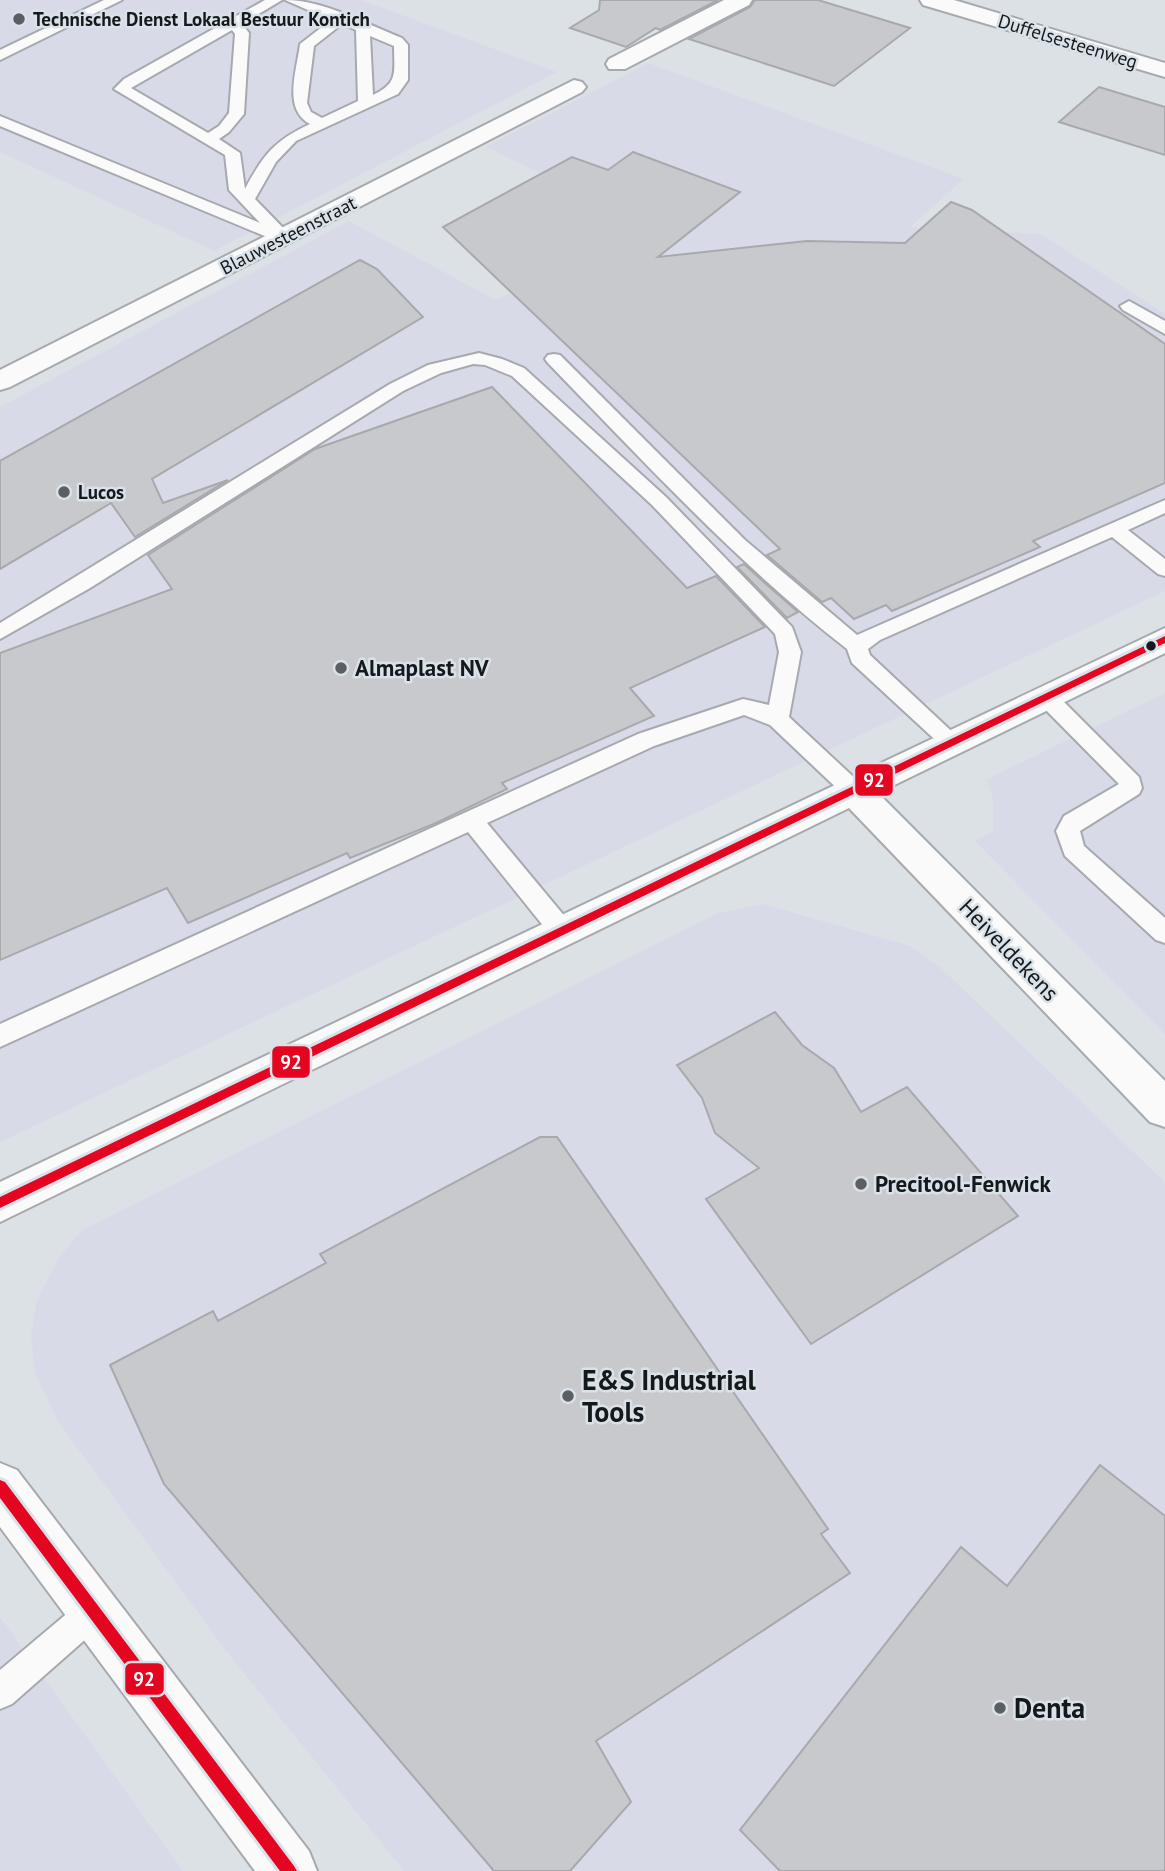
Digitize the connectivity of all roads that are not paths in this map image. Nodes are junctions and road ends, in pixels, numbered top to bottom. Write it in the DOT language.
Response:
graph roads {
  1 [pos="115,0"];
  2 [pos="275,0"];
  3 [pos="292,0"];
  4 [pos="741,0"];
  5 [pos="931,0"];
  6 [pos="342,18"];
  7 [pos="233,23"];
  8 [pos="363,26"];
  9 [pos="0,56"];
  10 [pos="617,64"];
  11 [pos="1165,70"];
  12 [pos="574,87"];
  13 [pos="366,104"];
  14 [pos="0,121"];
  15 [pos="322,124"];
  16 [pos="208,139"];
  17 [pos="251,154"];
  18 [pos="246,201"];
  19 [pos="284,238"];
  20 [pos="1129,306"];
  21 [pos="1165,329"];
  22 [pos="554,359"];
  23 [pos="0,381"];
  24 [pos="1165,506"];
  25 [pos="1114,528"];
  26 [pos="1165,569"];
  27 [pos="0,632"];
  28 [pos="1165,639"];
  29 [pos="857,646"];
  30 [pos="1045,696"];
  31 [pos="778,719"];
  32 [pos="953,741"];
  33 [pos="853,790"];
  34 [pos="472,820"];
  35 [pos="562,931"];
  36 [pos="1165,933"];
  37 [pos="0,1036"];
  38 [pos="1165,1109"];
  39 [pos="0,1203"];
  40 [pos="0,1487"];
  41 [pos="94,1611"];
  42 [pos="0,1692"];
  43 [pos="289,1871"];
  1 -- 9 [label="lane"];
  2 -- 7 [label="lane"];
  3 -- 6 [label="lane"];
  4 -- 10 [label="street"];
  5 -- 11 [label="street, Duffelsesteenweg"];
  6 -- 8 [label="lane"];
  6 -- 15 [label="lane"];
  7 -- 16 [label="lane"];
  7 -- 16 [label="lane"];
  8 -- 13 [label="lane"];
  8 -- 13 [label="lane"];
  12 -- 19 [label="street, Blauwesteenstraat"];
  13 -- 15 [label="lane"];
  14 -- 19 [label="lane"];
  15 -- 17 [label="lane"];
  16 -- 17 [label="lane"];
  17 -- 18 [label="lane"];
  17 -- 18 [label="lane"];
  18 -- 19 [label="lane"];
  19 -- 23 [label="street, Blauwesteenstraat"];
  20 -- 21 [label="lane"];
  22 -- 29 [label="lane"];
  24 -- 25 [label="lane"];
  25 -- 26 [label="lane"];
  25 -- 29 [label="lane"];
  27 -- 31 [label="lane"];
  28 -- 30 [label="street"];
  29 -- 32 [label="lane"];
  30 -- 32 [label="street"];
  30 -- 36 [label="lane"];
  31 -- 33 [label="lane"];
  31 -- 34 [label="lane"];
  32 -- 33 [label="street"];
  33 -- 35 [label="street"];
  33 -- 38 [label="street, Heiveldekens"];
  34 -- 35 [label="lane"];
  34 -- 37 [label="lane"];
  35 -- 39 [label="street"];
  40 -- 41 [label="street"];
  41 -- 42 [label="lane"];
  41 -- 43 [label="street"];
}
